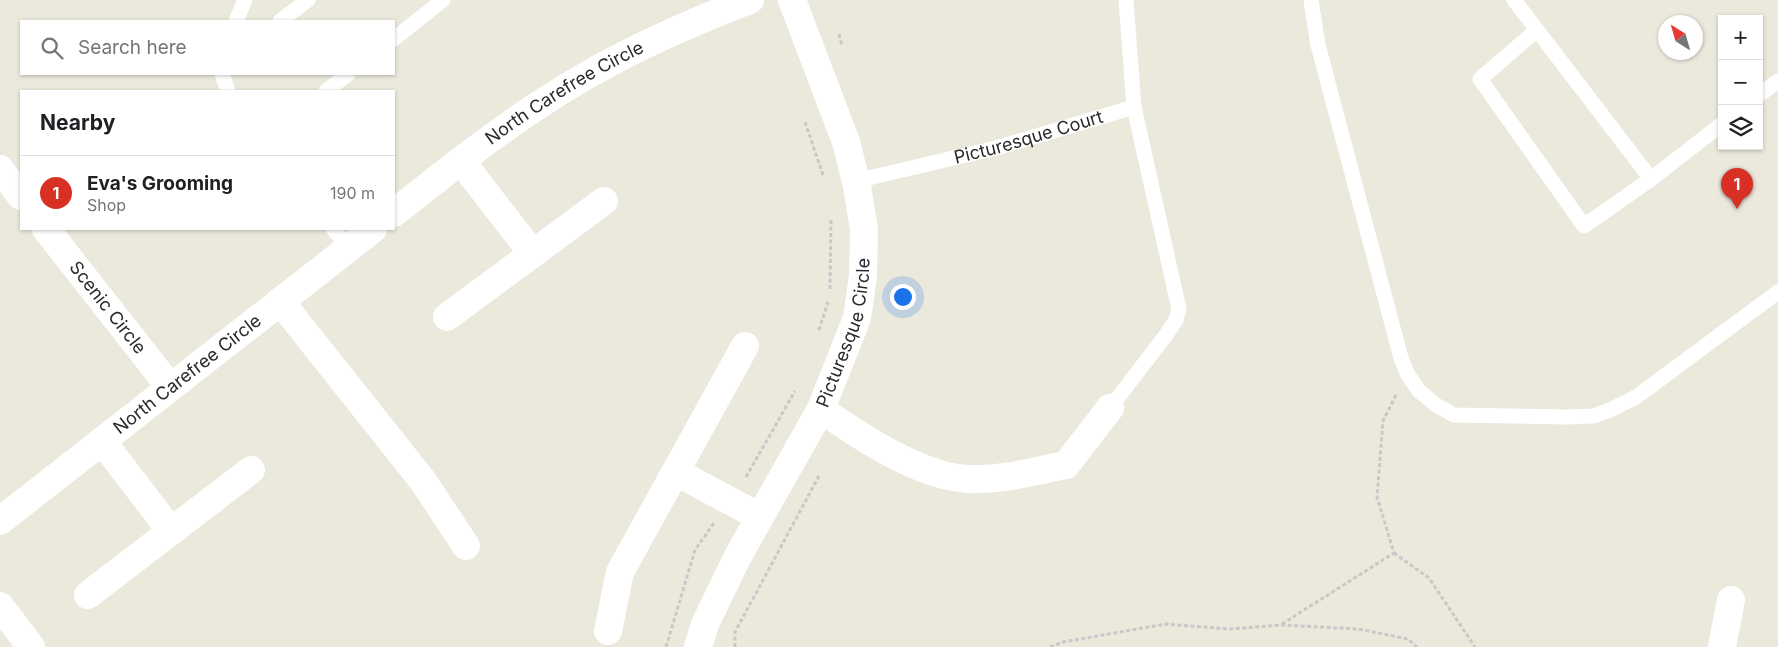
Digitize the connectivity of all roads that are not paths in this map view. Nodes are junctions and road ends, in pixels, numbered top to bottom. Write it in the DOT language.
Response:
graph roads {
  1 [pos="246,0"];
  2 [pos="308,0"];
  3 [pos="443,0"];
  4 [pos="750,0"];
  5 [pos="792,0"];
  6 [pos="1126,0"];
  7 [pos="1310,0"];
  8 [pos="1514,0"];
  9 [pos="236,20"];
  10 [pos="281,20"];
  11 [pos="1537,30"];
  12 [pos="395,37"];
  13 [pos="222,75"];
  14 [pos="347,75"];
  15 [pos="1778,81"];
  16 [pos="228,90"];
  17 [pos="327,90"];
  18 [pos="1763,92"];
  19 [pos="1134,107"];
  20 [pos="1718,127"];
  21 [pos="461,161"];
  22 [pos="0,169"];
  23 [pos="1651,179"];
  24 [pos="856,181"];
  25 [pos="20,195"];
  26 [pos="604,201"];
  27 [pos="395,211"];
  28 [pos="47,230"];
  29 [pos="369,230"];
  30 [pos="341,238"];
  31 [pos="533,254"];
  32 [pos="1778,292"];
  33 [pos="280,301"];
  34 [pos="447,317"];
  35 [pos="745,346"];
  36 [pos="170,387"];
  37 [pos="1110,408"];
  38 [pos="822,409"];
  39 [pos="102,441"];
  40 [pos="251,470"];
  41 [pos="676,472"];
  42 [pos="760,517"];
  43 [pos="0,521"];
  44 [pos="171,531"];
  45 [pos="466,546"];
  46 [pos="88,595"];
  47 [pos="1730,600"];
  48 [pos="0,606"];
  49 [pos="608,631"];
  50 [pos="31,647"];
  51 [pos="698,647"];
  52 [pos="1722,647"];
  1 -- 9 [label="lane"];
  2 -- 10 [label="lane"];
  3 -- 12 [label="lane"];
  4 -- 21 [label="street, North Carefree Circle"];
  5 -- 24 [label="street, Picturesque Circle"];
  6 -- 19 [label="lane"];
  7 -- 32 [label="lane"];
  8 -- 11 [label="lane"];
  11 -- 23 [label="lane"];
  11 -- 23 [label="lane"];
  13 -- 16 [label="lane"];
  14 -- 17 [label="lane"];
  15 -- 18 [label="lane"];
  19 -- 24 [label="lane, Picturesque Court"];
  19 -- 37 [label="lane"];
  20 -- 23 [label="lane"];
  21 -- 27 [label="street, North Carefree Circle"];
  21 -- 31 [label="street"];
  22 -- 25 [label="street"];
  24 -- 38 [label="street, Picturesque Circle"];
  26 -- 31 [label="street"];
  28 -- 36 [label="street, Scenic Circle"];
  29 -- 30 [label="street, North Carefree Circle"];
  30 -- 33 [label="street, North Carefree Circle"];
  31 -- 34 [label="street"];
  33 -- 36 [label="street, North Carefree Circle"];
  33 -- 45 [label="street"];
  35 -- 41 [label="street"];
  36 -- 39 [label="street, North Carefree Circle"];
  37 -- 38 [label="street"];
  38 -- 42 [label="street, Picturesque Circle"];
  39 -- 43 [label="street, North Carefree Circle"];
  39 -- 44 [label="street"];
  40 -- 44 [label="street"];
  41 -- 42 [label="street"];
  41 -- 49 [label="street"];
  42 -- 51 [label="street, Picturesque Circle"];
  44 -- 46 [label="street"];
  47 -- 52 [label="street"];
  48 -- 50 [label="street"];
}
